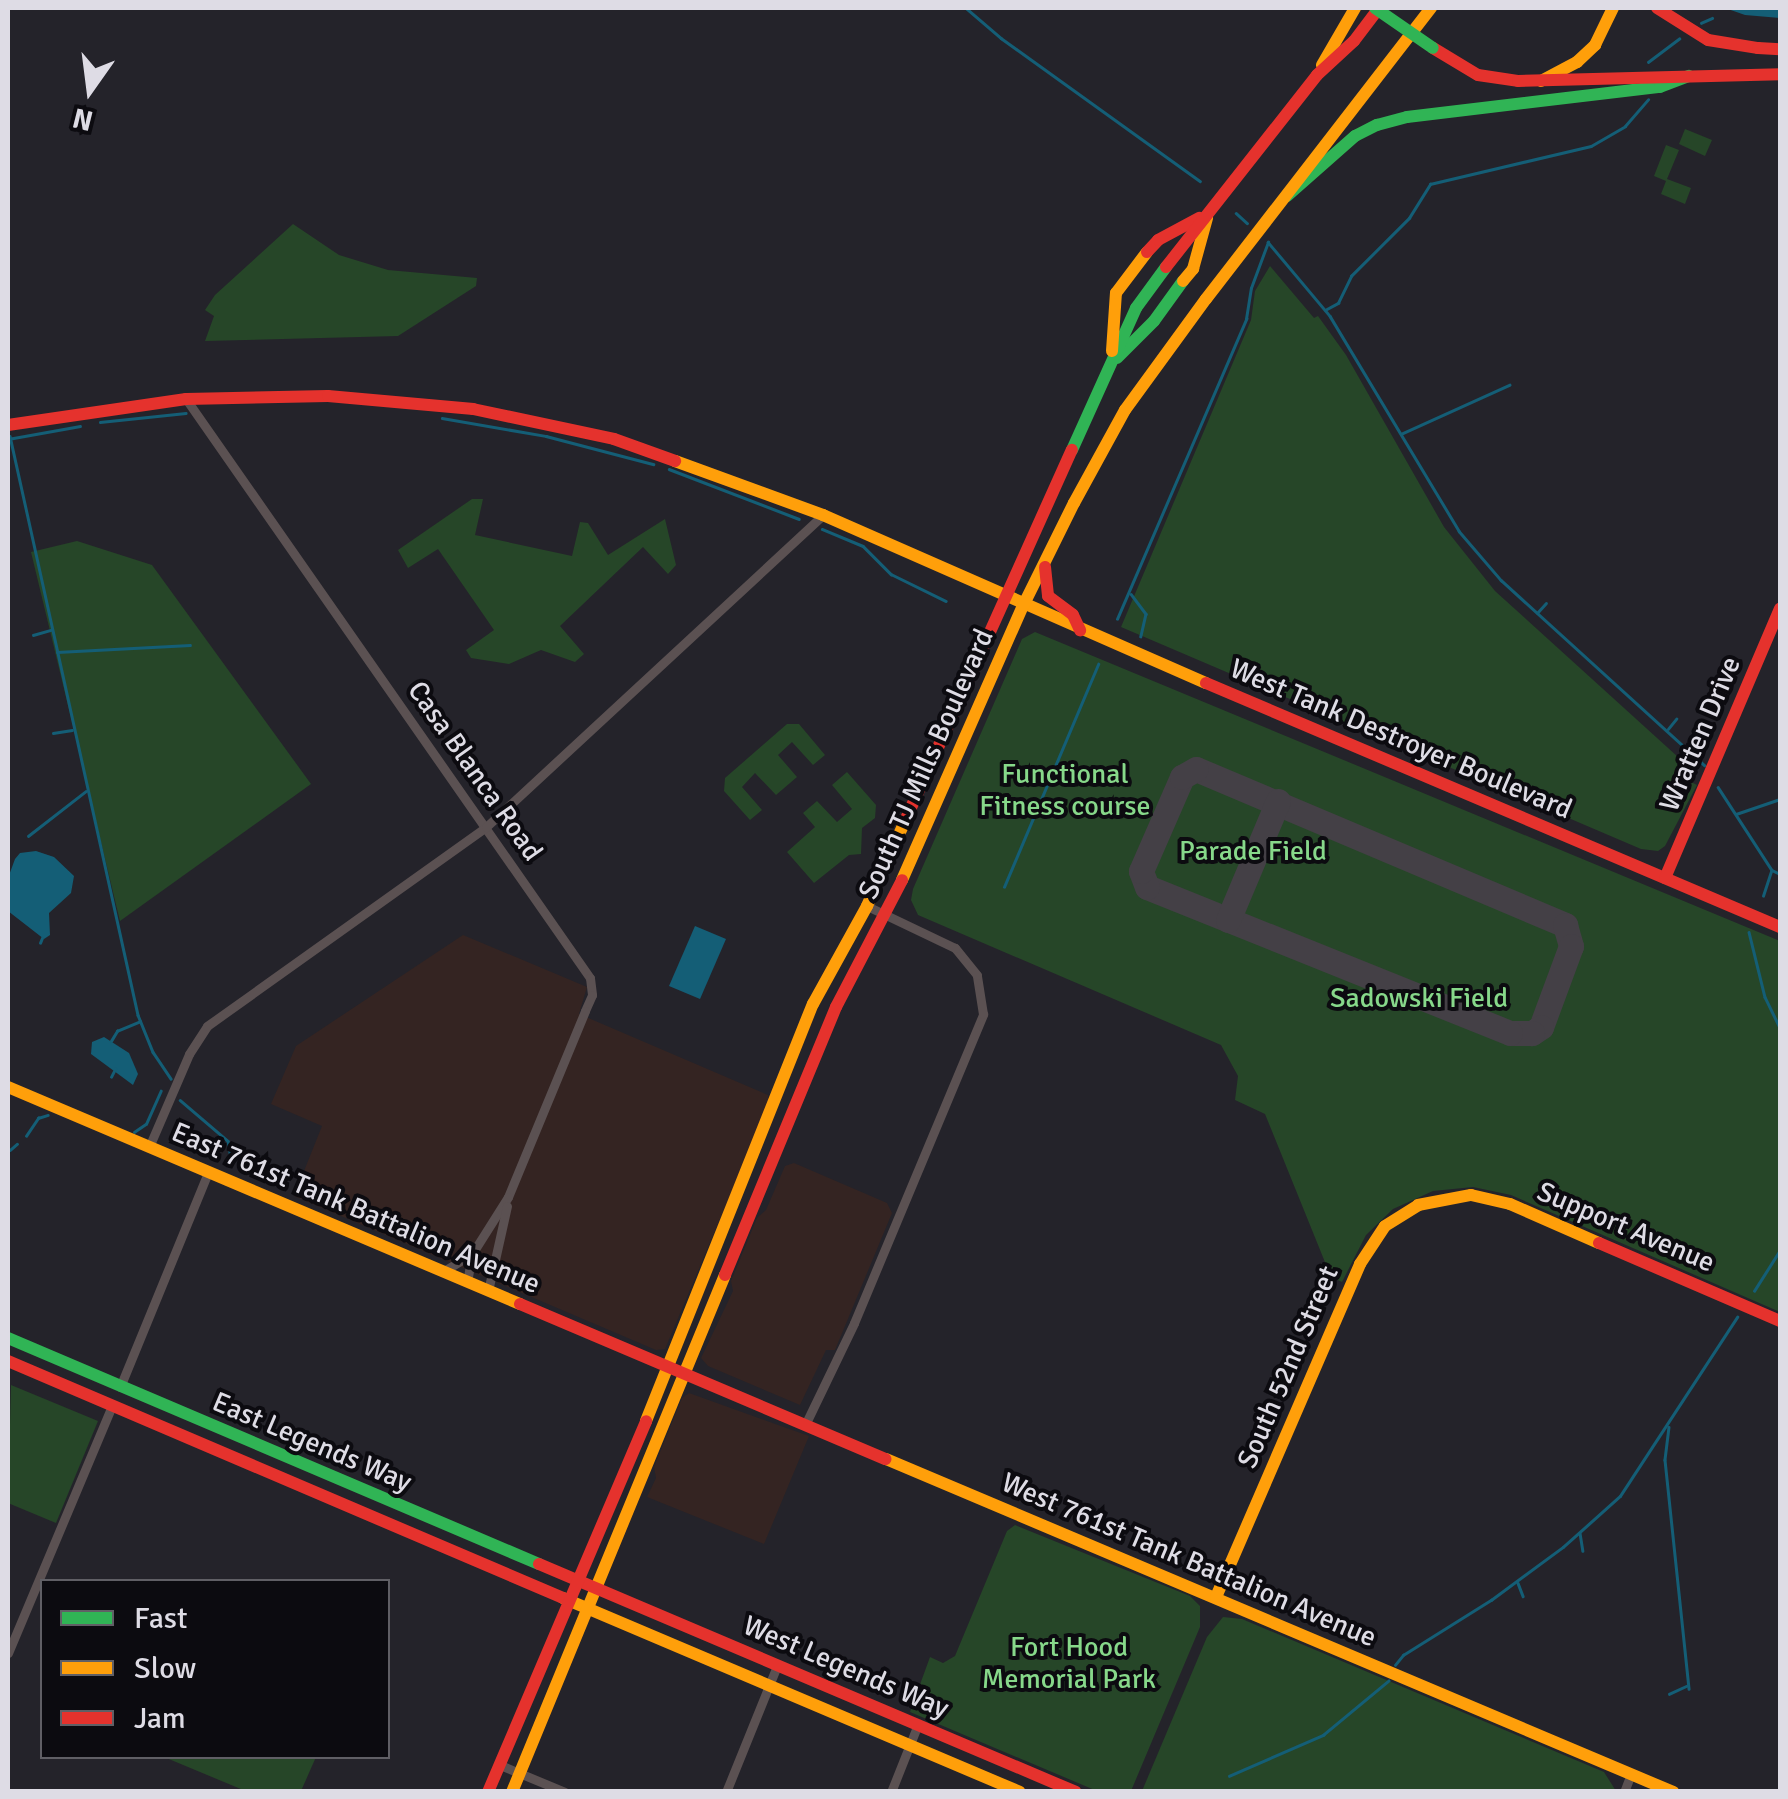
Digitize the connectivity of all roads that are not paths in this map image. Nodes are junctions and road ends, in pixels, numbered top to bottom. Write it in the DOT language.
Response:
graph roads {
  1 [pos="1355,8"];
  2 [pos="1377,8"];
  3 [pos="1430,8"];
  4 [pos="1612,8"];
  5 [pos="1656,8"];
  6 [pos="1780,48"];
  7 [pos="1780,65"];
  8 [pos="1317,74"];
  9 [pos="1758,74"];
  10 [pos="1780,74"];
  11 [pos="1689,76"];
  12 [pos="1541,81"];
  13 [pos="1780,82"];
  14 [pos="1287,196"];
  15 [pos="1209,213"];
  16 [pos="1165,267"];
  17 [pos="1112,364"];
  18 [pos="186,399"];
  19 [pos="8,425"];
  20 [pos="823,515"];
  21 [pos="1045,561"];
  22 [pos="1002,597"];
  23 [pos="1023,606"];
  24 [pos="1780,608"];
  25 [pos="1080,630"];
  26 [pos="486,827"];
  27 [pos="1664,878"];
  28 [pos="867,906"];
  29 [pos="887,914"];
  30 [pos="1780,927"];
  31 [pos="8,1087"];
  32 [pos="150,1147"];
  33 [pos="208,1172"];
  34 [pos="1448,1196"];
  35 [pos="508,1197"];
  36 [pos="472,1254"];
  37 [pos="442,1272"];
  38 [pos="467,1282"];
  39 [pos="488,1291"];
  40 [pos="1780,1321"];
  41 [pos="8,1338"];
  42 [pos="8,1361"];
  43 [pos="668,1368"];
  44 [pos="685,1375"];
  45 [pos="120,1388"];
  46 [pos="74,1391"];
  47 [pos="151,1401"];
  48 [pos="112,1406"];
  49 [pos="805,1425"];
  50 [pos="579,1582"];
  51 [pos="598,1589"];
  52 [pos="1216,1597"];
  53 [pos="571,1600"];
  54 [pos="589,1608"];
  55 [pos="8,1652"];
  56 [pos="777,1666"];
  57 [pos="769,1685"];
  58 [pos="918,1724"];
  59 [pos="909,1745"];
  60 [pos="500,1764"];
  61 [pos="520,1773"];
  62 [pos="1631,1774"];
  63 [pos="488,1792"];
  64 [pos="512,1792"];
  65 [pos="565,1792"];
  66 [pos="726,1792"];
  67 [pos="891,1792"];
  68 [pos="1019,1792"];
  69 [pos="1076,1792"];
  70 [pos="1624,1792"];
  71 [pos="1673,1792"];
  1 -- 8 [label="street"];
  2 -- 8 [label="street"];
  2 -- 12 [label="street, bridge"];
  3 -- 14 [label="street, South TJ Mills Boulevard"];
  4 -- 12 [label="street"];
  5 -- 6 [label="street"];
  7 -- 9 [label="street"];
  8 -- 15 [label="street"];
  9 -- 10 [label="street"];
  9 -- 11 [label="street"];
  9 -- 13 [label="street"];
  11 -- 12 [label="street"];
  11 -- 14 [label="street"];
  14 -- 21 [label="street, South TJ Mills Boulevard"];
  15 -- 16 [label="street"];
  15 -- 16 [label="street"];
  15 -- 16 [label="street"];
  16 -- 17 [label="street, South TJ Mills Boulevard"];
  16 -- 17 [label="street"];
  16 -- 17 [label="street"];
  17 -- 22 [label="street, South TJ Mills Boulevard"];
  18 -- 19 [label="street, West Tank Destroyer Boulevard"];
  18 -- 20 [label="street, West Tank Destroyer Boulevard"];
  18 -- 26 [label="street, Casa Blanca Road"];
  20 -- 22 [label="street, West Tank Destroyer Boulevard"];
  20 -- 26 [label="street"];
  21 -- 23 [label="street, South TJ Mills Boulevard"];
  21 -- 25 [label="street"];
  22 -- 23 [label="street, West Tank Destroyer Boulevard"];
  22 -- 28 [label="street, South TJ Mills Boulevard"];
  23 -- 25 [label="street, West Tank Destroyer Boulevard"];
  23 -- 29 [label="street, South TJ Mills Boulevard"];
  24 -- 27 [label="street, Wratten Drive"];
  25 -- 27 [label="street, West Tank Destroyer Boulevard"];
  26 -- 32 [label="street"];
  26 -- 35 [label="street, Casa Blanca Road"];
  27 -- 30 [label="street, West Tank Destroyer Boulevard"];
  28 -- 29 [label="street"];
  28 -- 43 [label="street, South TJ Mills Boulevard"];
  29 -- 44 [label="street, South TJ Mills Boulevard"];
  29 -- 49 [label="street"];
  31 -- 32 [label="street, East 761st Tank Battalion Avenue"];
  32 -- 33 [label="street, East 761st Tank Battalion Avenue"];
  33 -- 37 [label="street, East 761st Tank Battalion Avenue"];
  33 -- 45 [label="street"];
  34 -- 40 [label="street, Support Avenue"];
  34 -- 52 [label="street, South 52nd Street"];
  35 -- 36 [label="street, Casa Blanca Road"];
  35 -- 39 [label="street, Casa Blanca Road"];
  36 -- 37 [label="street, Casa Blanca Road"];
  36 -- 38 [label="street, Casa Blanca Road"];
  37 -- 38 [label="street, East 761st Tank Battalion Avenue"];
  38 -- 39 [label="street, East 761st Tank Battalion Avenue"];
  39 -- 43 [label="street, East 761st Tank Battalion Avenue"];
  41 -- 45 [label="street, East Legends Way"];
  42 -- 46 [label="street, East Legends Way"];
  43 -- 44 [label="street, East 761st Tank Battalion Avenue"];
  43 -- 50 [label="street, South TJ Mills Boulevard"];
  44 -- 49 [label="street, West 761st Tank Battalion Avenue"];
  44 -- 51 [label="street, South TJ Mills Boulevard"];
  45 -- 46 [label="street"];
  45 -- 47 [label="street, East Legends Way"];
  46 -- 48 [label="street, East Legends Way"];
  47 -- 48 [label="street"];
  47 -- 50 [label="street, East Legends Way"];
  48 -- 53 [label="street, East Legends Way"];
  48 -- 55 [label="street"];
  49 -- 52 [label="street, West 761st Tank Battalion Avenue"];
  50 -- 51 [label="street, East Legends Way"];
  50 -- 53 [label="street, South TJ Mills Boulevard"];
  51 -- 54 [label="street, South TJ Mills Boulevard"];
  51 -- 56 [label="street, West Legends Way"];
  52 -- 62 [label="street, West 761st Tank Battalion Avenue"];
  53 -- 54 [label="street, East Legends Way"];
  53 -- 60 [label="street, South TJ Mills Boulevard"];
  54 -- 57 [label="street, West Legends Way"];
  54 -- 61 [label="street, South TJ Mills Boulevard"];
  56 -- 57 [label="street"];
  56 -- 58 [label="street, West Legends Way"];
  57 -- 59 [label="street, West Legends Way"];
  57 -- 66 [label="street"];
  58 -- 59 [label="street"];
  58 -- 69 [label="street, West Legends Way"];
  59 -- 67 [label="street"];
  59 -- 68 [label="street, West Legends Way"];
  60 -- 61 [label="street"];
  60 -- 63 [label="street, South TJ Mills Boulevard"];
  61 -- 64 [label="street, South TJ Mills Boulevard"];
  61 -- 65 [label="street"];
  62 -- 70 [label="street"];
  62 -- 71 [label="street, West 761st Tank Battalion Avenue"];
}
